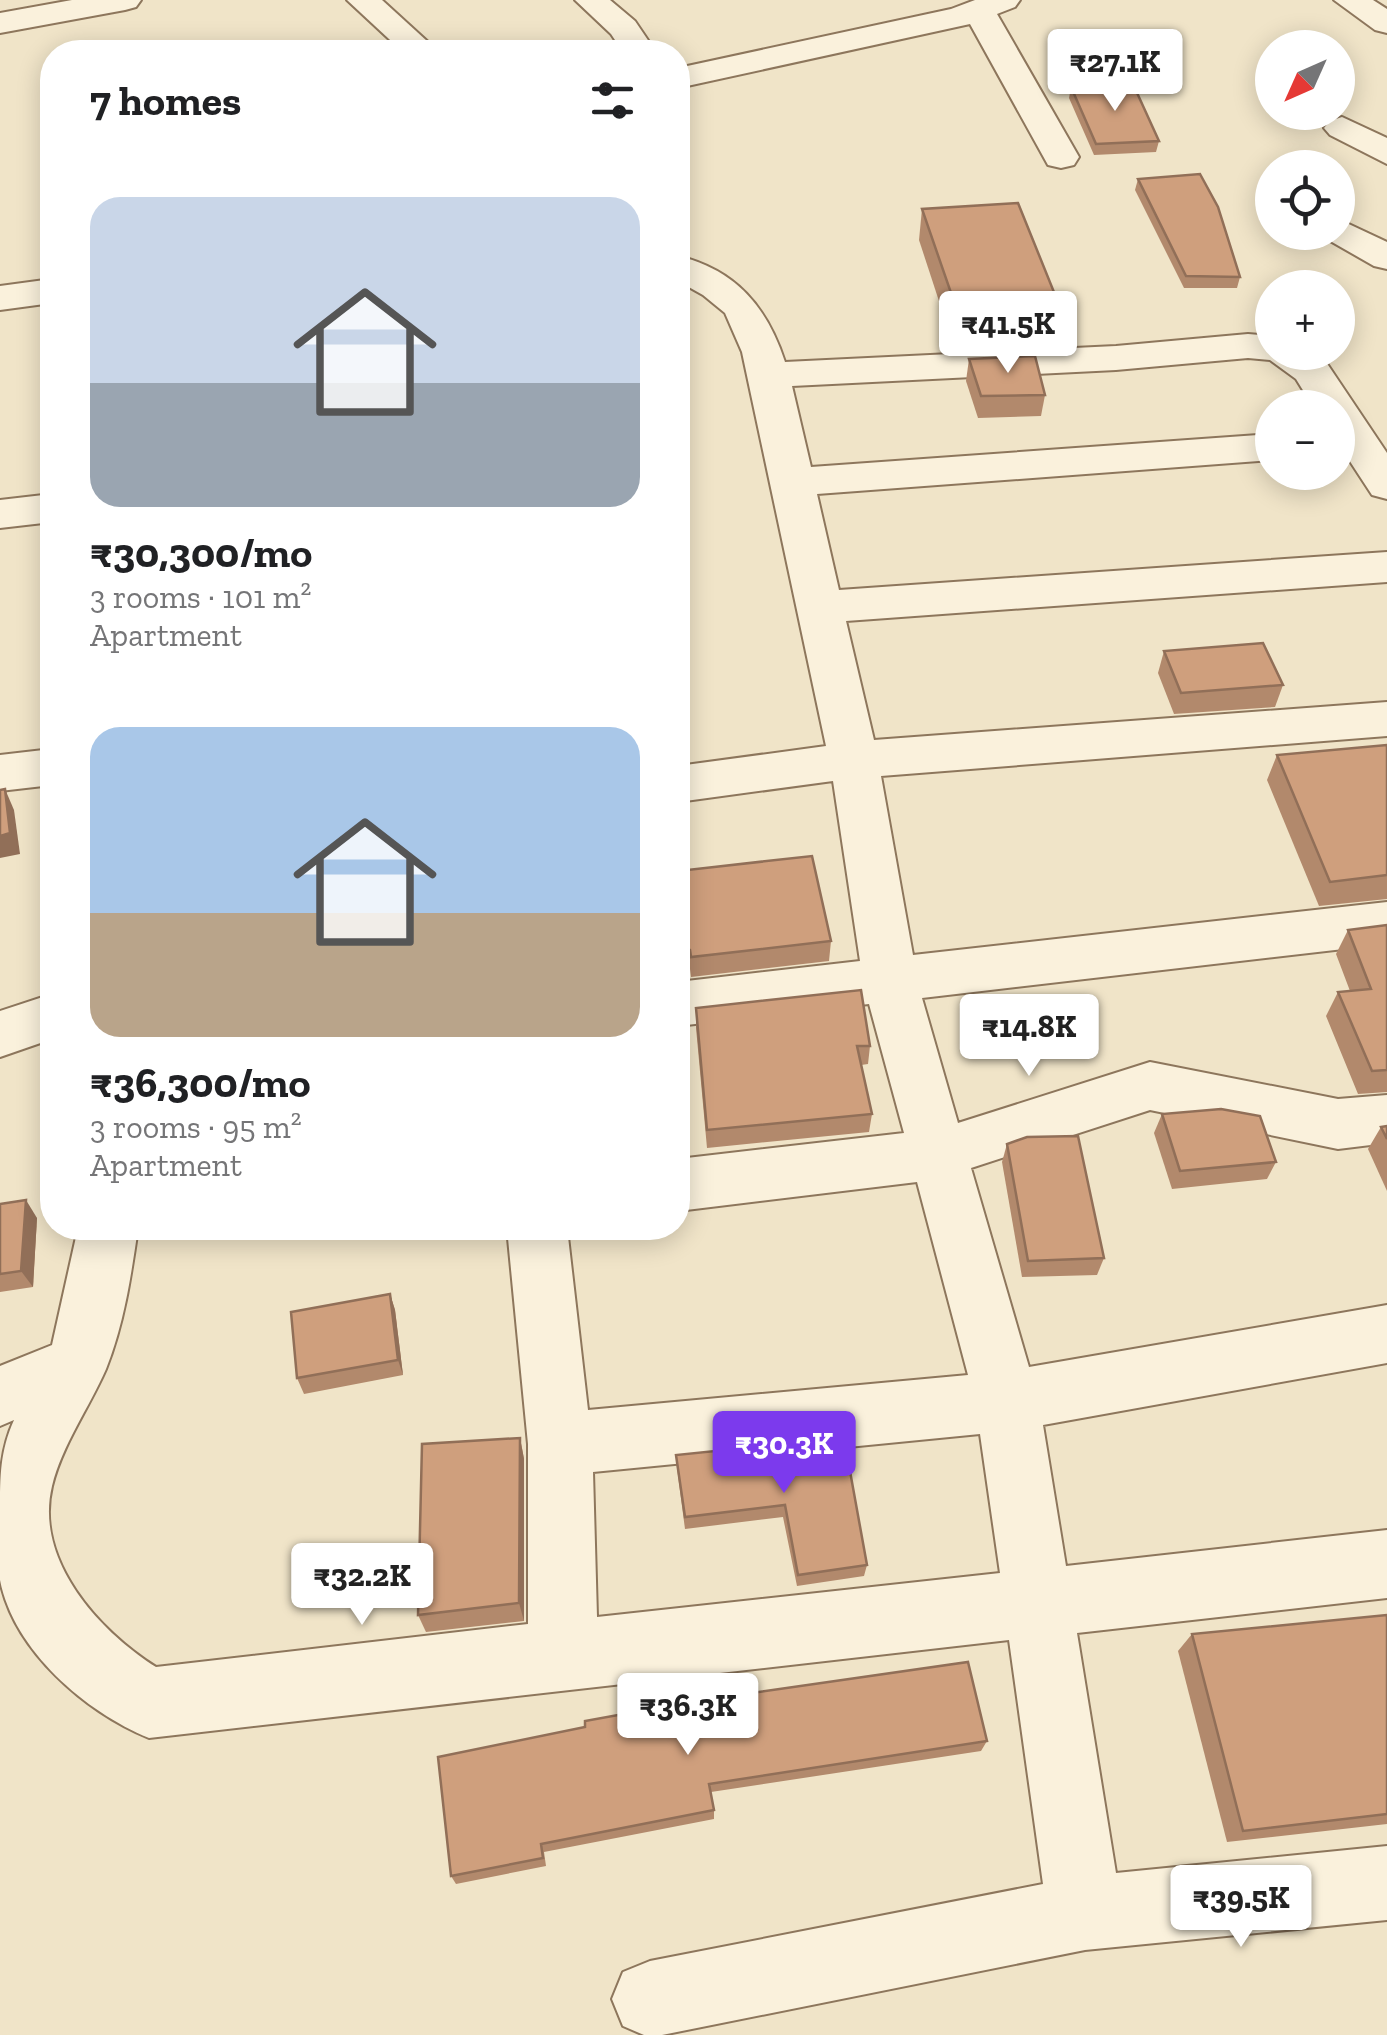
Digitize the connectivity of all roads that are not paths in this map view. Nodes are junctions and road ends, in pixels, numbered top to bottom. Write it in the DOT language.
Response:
graph roads {
  1 [pos="125,0"];
  2 [pos="363,0"];
  3 [pos="592,0"];
  4 [pos="926,0"];
  5 [pos="1350,0"];
  6 [pos="981,9"];
  7 [pos="11,13"];
  8 [pos="1387,23"];
  9 [pos="56,40"];
  10 [pos="408,40"];
  11 [pos="630,40"];
  12 [pos="690,75"];
  13 [pos="1346,130"];
  14 [pos="1387,153"];
  15 [pos="1062,157"];
  16 [pos="1355,240"];
  17 [pos="1387,258"];
  18 [pos="690,273"];
  19 [pos="40,293"];
  20 [pos="0,298"];
  21 [pos="1255,347"];
  22 [pos="770,375"];
  23 [pos="1355,443"];
  24 [pos="1255,448"];
  25 [pos="795,482"];
  26 [pos="1387,485"];
  27 [pos="40,509"];
  28 [pos="0,514"];
  29 [pos="1387,567"];
  30 [pos="818,607"];
  31 [pos="1387,719"];
  32 [pos="854,760"];
  33 [pos="40,768"];
  34 [pos="0,773"];
  35 [pos="690,782"];
  36 [pos="1387,923"];
  37 [pos="890,980"];
  38 [pos="690,1003"];
  39 [pos="40,1021"];
  40 [pos="0,1034"];
  41 [pos="1387,1119"];
  42 [pos="938,1154"];
  43 [pos="690,1184"];
  44 [pos="106,1240"];
  45 [pos="538,1240"];
  46 [pos="1387,1334"];
  47 [pos="76,1365"];
  48 [pos="0,1396"];
  49 [pos="1007,1400"];
  50 [pos="560,1444"];
  51 [pos="1387,1564"];
  52 [pos="1036,1606"];
  53 [pos="563,1653"];
  54 [pos="1387,1883"];
  55 [pos="1085,1913"];
  56 [pos="650,1999"];
  1 -- 7 [label="street"];
  2 -- 10 [label="street"];
  3 -- 11 [label="street"];
  4 -- 6 [label="street"];
  5 -- 8 [label="street"];
  6 -- 12 [label="street"];
  6 -- 15 [label="street"];
  7 -- 9 [label="street"];
  13 -- 14 [label="street"];
  16 -- 17 [label="street"];
  18 -- 22 [label="street"];
  19 -- 20 [label="street"];
  21 -- 22 [label="street"];
  22 -- 25 [label="street"];
  23 -- 26 [label="street"];
  24 -- 25 [label="street"];
  25 -- 30 [label="street"];
  27 -- 28 [label="street"];
  29 -- 30 [label="street"];
  30 -- 32 [label="street"];
  31 -- 32 [label="street"];
  32 -- 35 [label="street"];
  32 -- 37 [label="street"];
  33 -- 34 [label="street"];
  36 -- 37 [label="street"];
  37 -- 38 [label="street"];
  37 -- 42 [label="street"];
  39 -- 40 [label="street"];
  41 -- 42 [label="street"];
  42 -- 43 [label="street"];
  42 -- 49 [label="street"];
  44 -- 47 [label="street"];
  45 -- 50 [label="street"];
  46 -- 49 [label="street"];
  47 -- 48 [label="street"];
  47 -- 53 [label="street"];
  49 -- 50 [label="street"];
  49 -- 52 [label="street"];
  50 -- 53 [label="street"];
  51 -- 52 [label="street"];
  52 -- 53 [label="street"];
  52 -- 55 [label="street"];
  54 -- 55 [label="street"];
  55 -- 56 [label="street"];
}
